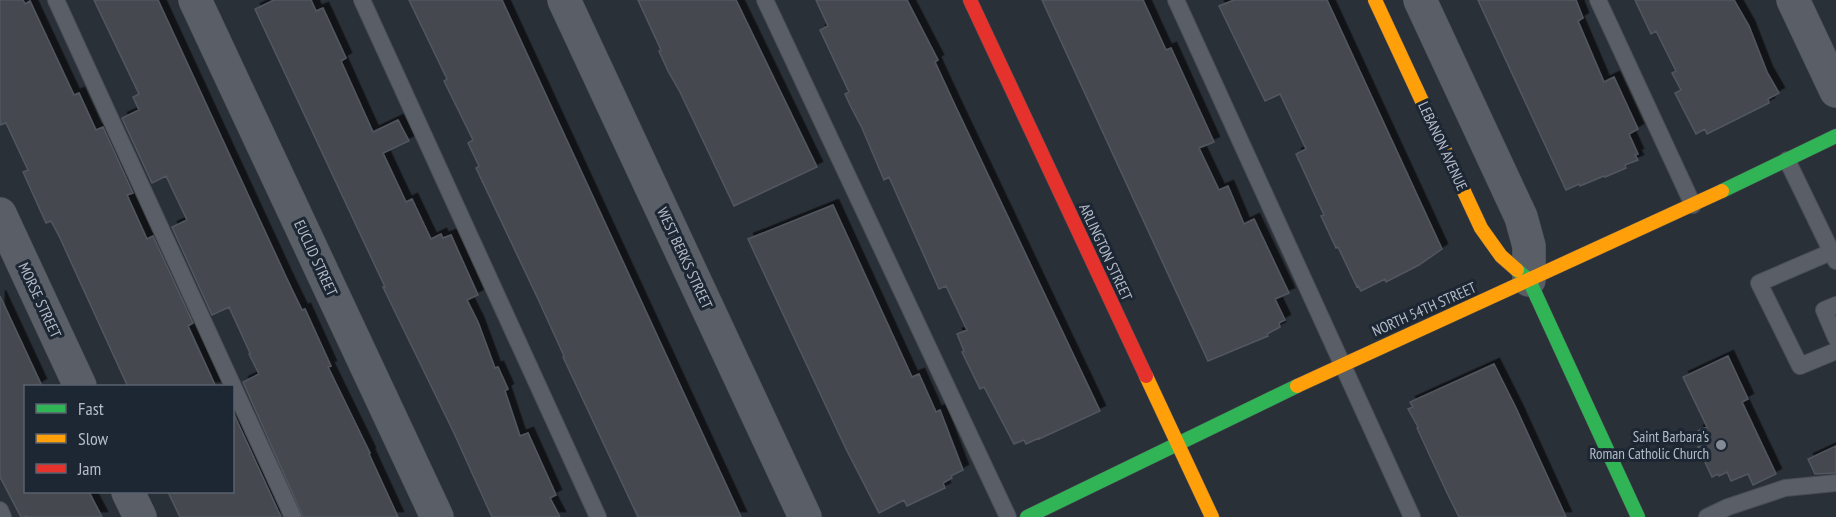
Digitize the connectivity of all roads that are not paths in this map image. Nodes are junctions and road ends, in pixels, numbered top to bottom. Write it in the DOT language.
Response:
graph roads {
  1 [pos="56,0"];
  2 [pos="195,0"];
  3 [pos="362,0"];
  4 [pos="564,0"];
  5 [pos="765,0"];
  6 [pos="970,0"];
  7 [pos="1176,0"];
  8 [pos="1375,0"];
  9 [pos="1420,0"];
  10 [pos="1598,0"];
  11 [pos="1793,0"];
  12 [pos="1836,92"];
  13 [pos="1836,136"];
  14 [pos="1787,160"];
  15 [pos="1693,205"];
  16 [pos="0,214"];
  17 [pos="1834,256"];
  18 [pos="1529,280"];
  19 [pos="1836,305"];
  20 [pos="1836,338"];
  21 [pos="1836,351"];
  22 [pos="1341,364"];
  23 [pos="79,385"];
  24 [pos="232,385"];
  25 [pos="234,388"];
  26 [pos="1178,444"];
  27 [pos="1836,483"];
  28 [pos="128,493"];
  29 [pos="0,510"];
  30 [pos="3,517"];
  31 [pos="140,517"];
  32 [pos="293,517"];
  33 [pos="437,517"];
  34 [pos="598,517"];
  35 [pos="806,517"];
  36 [pos="1008,517"];
  37 [pos="1027,517"];
  38 [pos="1212,517"];
  39 [pos="1412,517"];
  40 [pos="1638,517"];
  41 [pos="1707,517"];
  1 -- 24 [label="lane"];
  2 -- 33 [label="street, EUCLID STREET"];
  3 -- 34 [label="lane"];
  4 -- 35 [label="street, WEST BERKS STREET"];
  5 -- 36 [label="lane"];
  6 -- 26 [label="street, ARLINGTON STREET"];
  7 -- 22 [label="lane"];
  8 -- 18 [label="street, LEBANON AVENUE"];
  9 -- 18 [label="street, LEBANON AVENUE"];
  10 -- 15 [label="lane"];
  11 -- 12 [label="street"];
  13 -- 14 [label="street, NORTH 54TH STREET"];
  14 -- 15 [label="street, NORTH 54TH STREET"];
  14 -- 17 [label="lane"];
  15 -- 18 [label="street, NORTH 54TH STREET"];
  16 -- 23 [label="street, MORSE STREET"];
  17 -- 21 [label="lane"];
  18 -- 22 [label="street, NORTH 54TH STREET"];
  18 -- 40 [label="street, LEBANON AVENUE"];
  19 -- 20 [label="lane"];
  22 -- 26 [label="street, NORTH 54TH STREET"];
  22 -- 39 [label="lane"];
  25 -- 32 [label="lane"];
  26 -- 37 [label="street, NORTH 54TH STREET"];
  26 -- 38 [label="street, ARLINGTON STREET"];
  27 -- 41 [label="lane"];
  28 -- 31 [label="street"];
  29 -- 30 [label="lane"];
}
